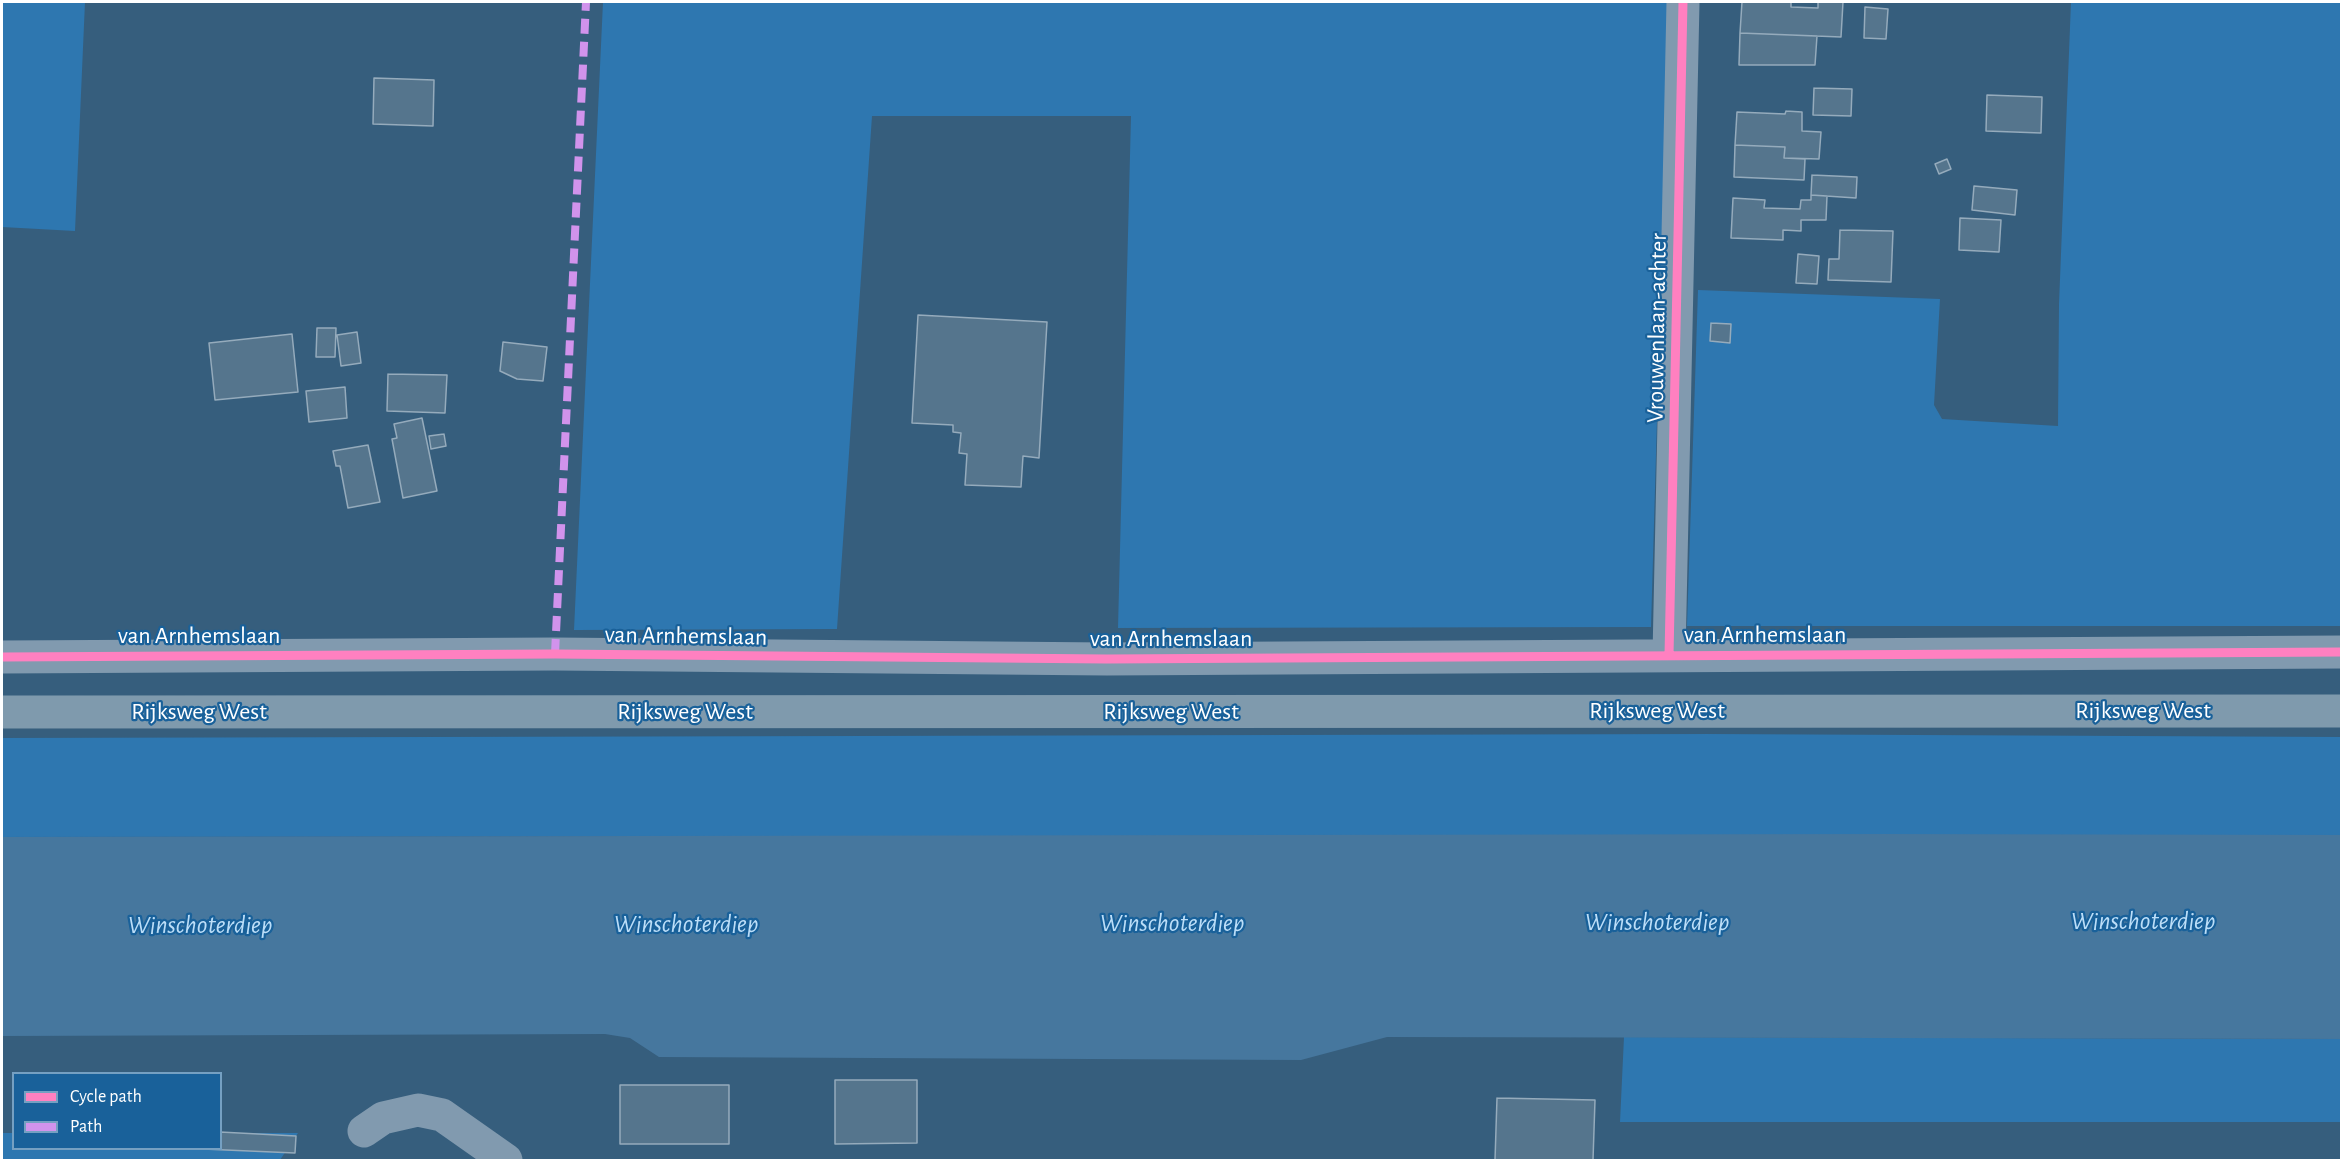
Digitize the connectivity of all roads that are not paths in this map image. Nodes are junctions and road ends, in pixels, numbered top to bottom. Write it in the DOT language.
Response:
graph roads {
  1 [pos="1683,2"];
  2 [pos="2342,652"];
  3 [pos="1669,655"];
  4 [pos="2,657"];
  5 [pos="2342,711"];
  6 [pos="2,712"];
  7 [pos="364,1131"];
  8 [pos="506,1161"];
  1 -- 3 [label="street, Vrouwenlaan-achter"];
  2 -- 3 [label="street, van Arnhemslaan"];
  3 -- 4 [label="street, van Arnhemslaan"];
  5 -- 6 [label="main road, Rijksweg West"];
  7 -- 8 [label="street"];
}
